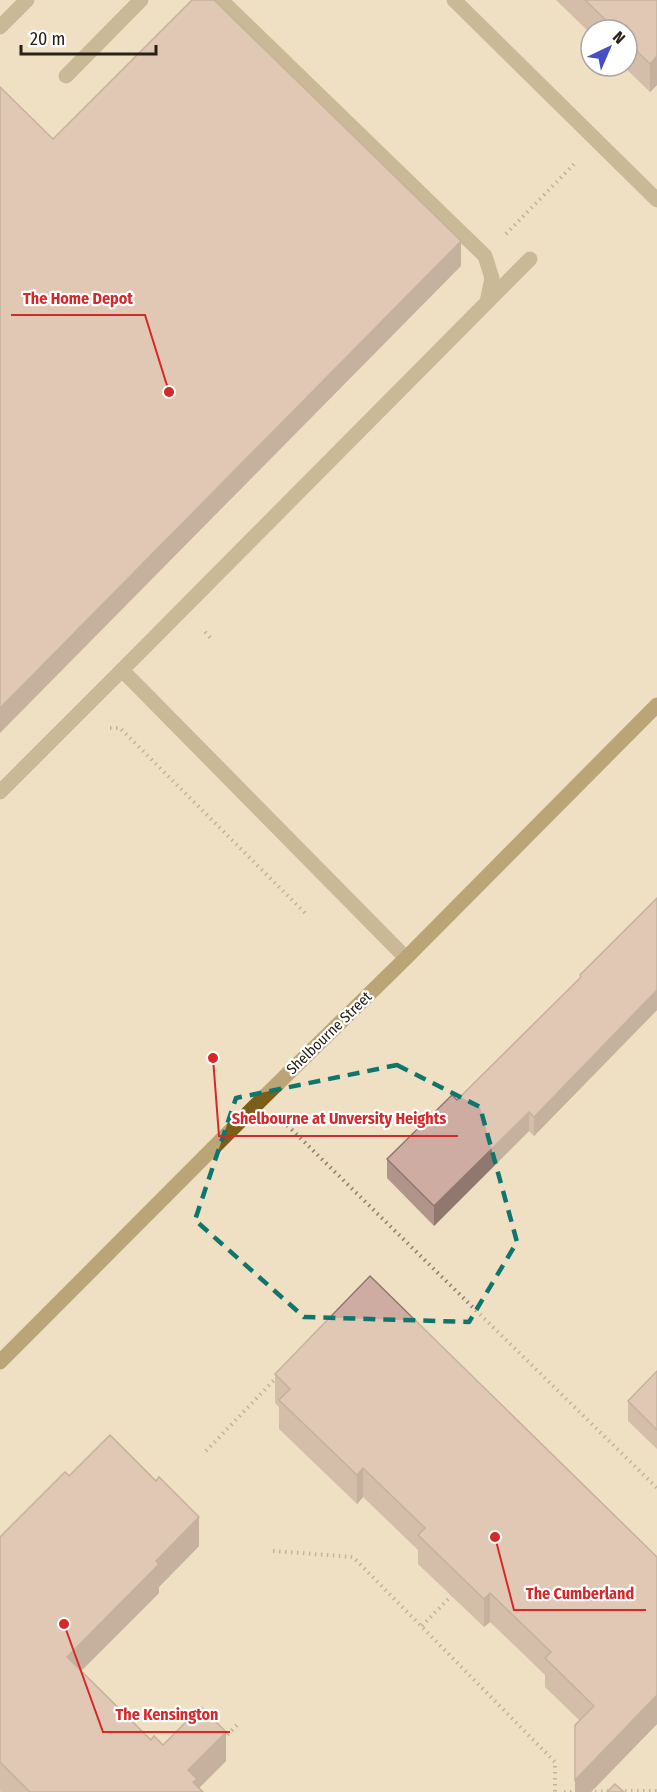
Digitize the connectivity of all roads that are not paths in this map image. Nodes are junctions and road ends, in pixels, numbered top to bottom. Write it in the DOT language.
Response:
graph roads {
  1 [pos="27,0"];
  2 [pos="141,0"];
  3 [pos="221,0"];
  4 [pos="454,0"];
  5 [pos="0,27"];
  6 [pos="66,76"];
  7 [pos="657,200"];
  8 [pos="530,259"];
  9 [pos="487,302"];
  10 [pos="122,670"];
  11 [pos="657,705"];
  12 [pos="0,792"];
  13 [pos="406,958"];
  14 [pos="0,1362"];
  1 -- 5 [label="lane"];
  2 -- 6 [label="lane"];
  3 -- 9 [label="lane"];
  4 -- 7 [label="lane"];
  8 -- 9 [label="lane"];
  9 -- 10 [label="lane"];
  10 -- 12 [label="lane"];
  10 -- 13 [label="lane"];
  11 -- 13 [label="main road, Shelbourne Street"];
  13 -- 14 [label="main road, Shelbourne Street"];
}
